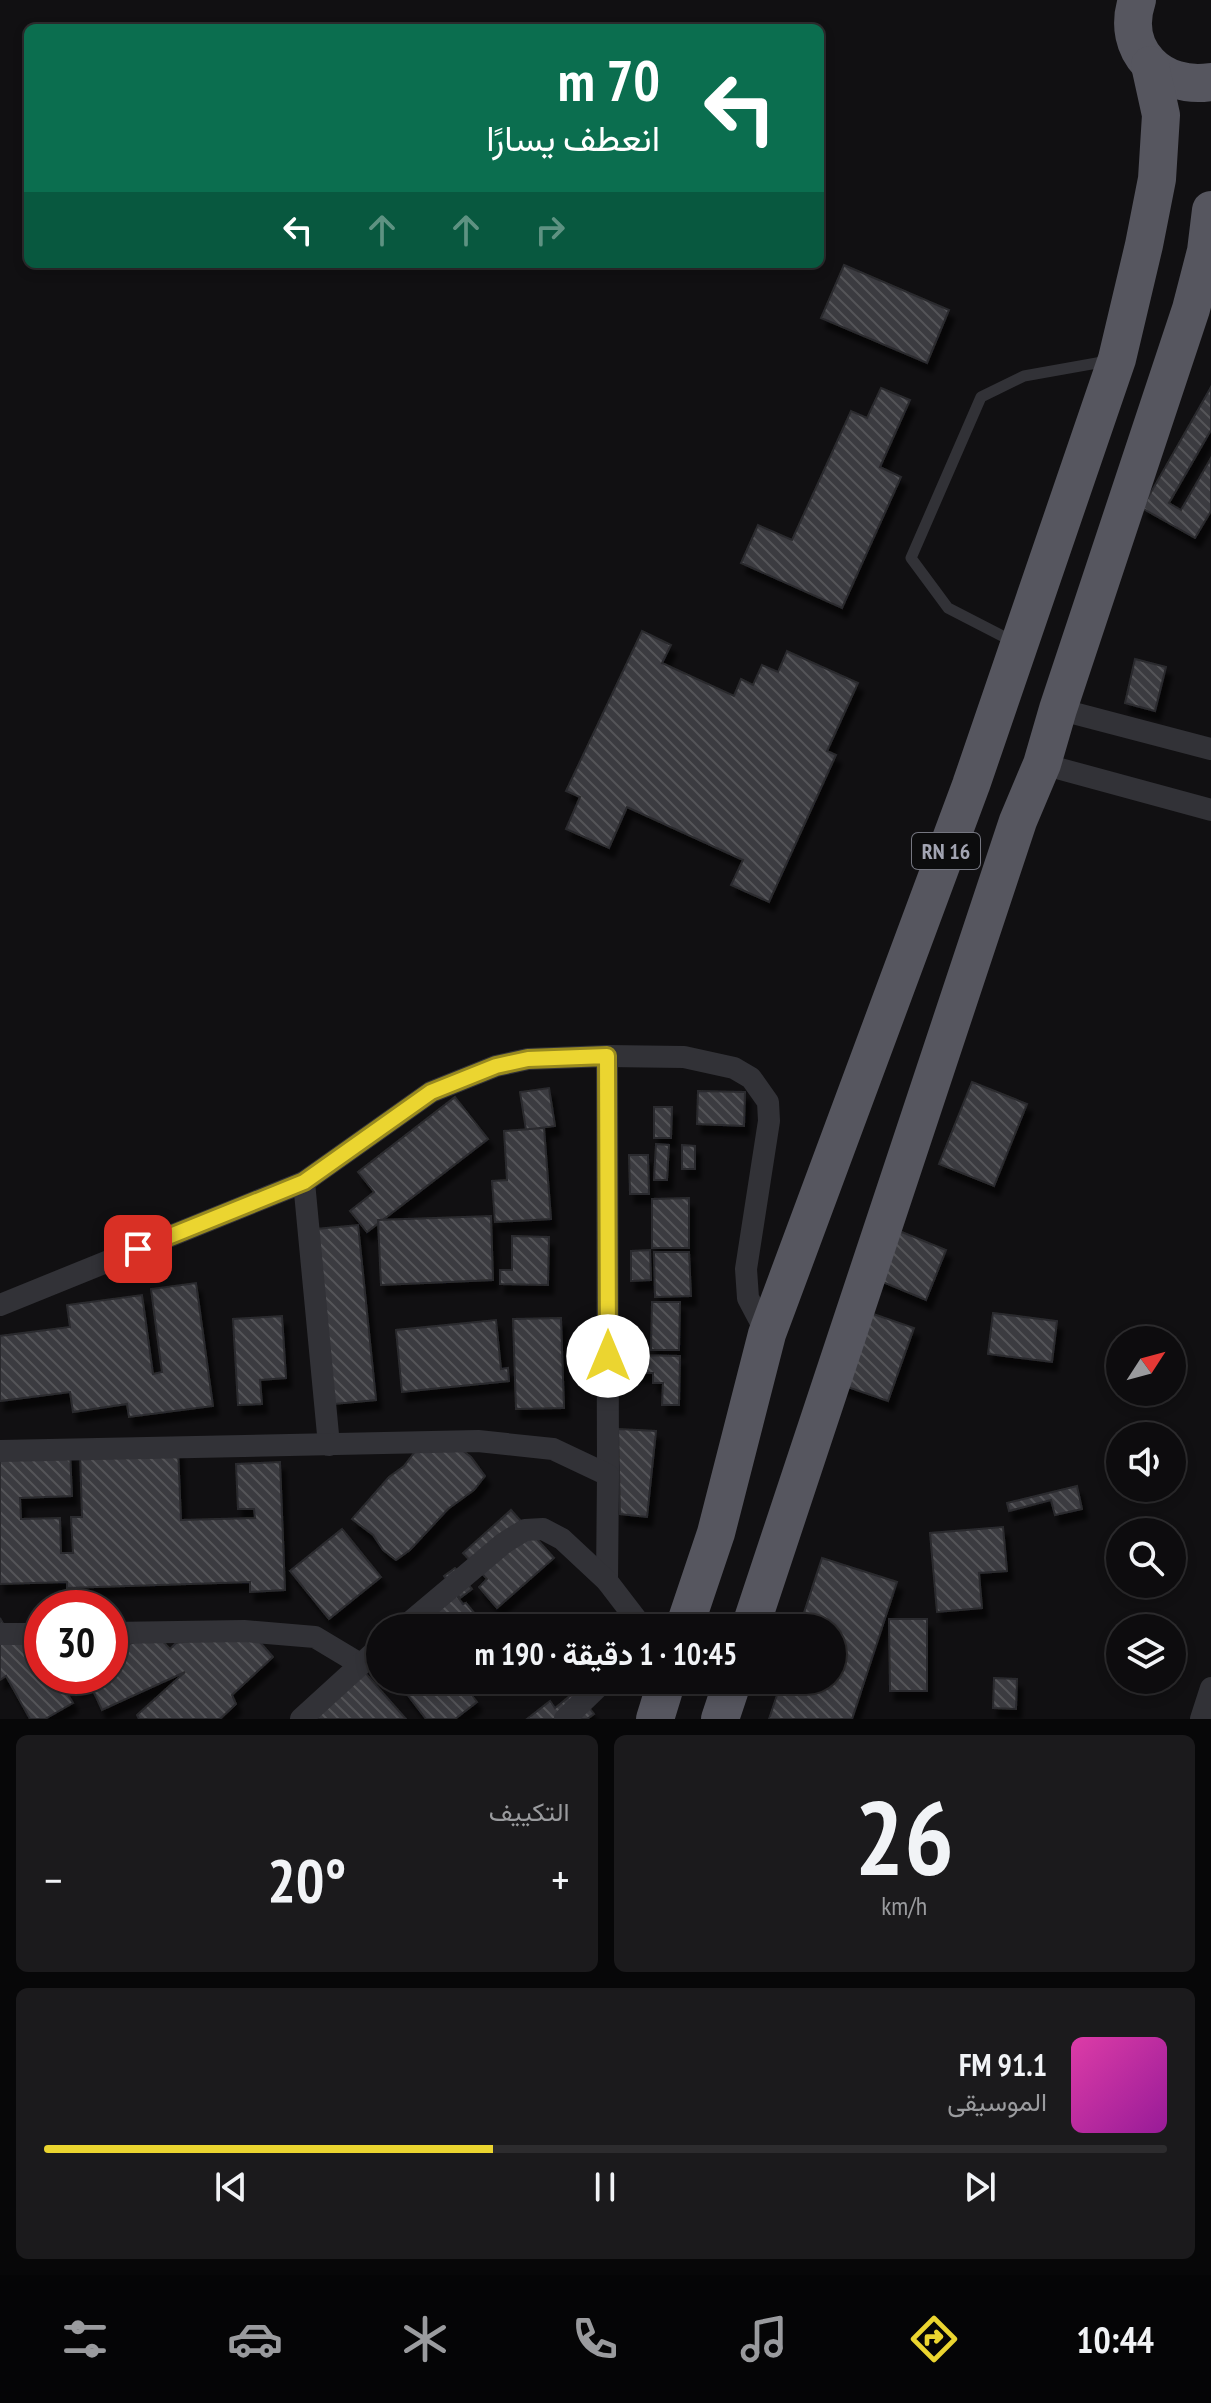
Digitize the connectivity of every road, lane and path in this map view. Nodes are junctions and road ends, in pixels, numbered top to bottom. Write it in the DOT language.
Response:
graph roads {
  1 [pos="1137,0"];
  2 [pos="1150,65"];
  3 [pos="1211,82"];
  4 [pos="1211,210"];
  5 [pos="1211,275"];
  6 [pos="1191,309"];
  7 [pos="1117,359"];
  8 [pos="1019,645"];
  9 [pos="1058,709"];
  10 [pos="1211,749"];
  11 [pos="1042,764"];
  12 [pos="1211,810"];
  13 [pos="607,1056"];
  14 [pos="304,1182"];
  15 [pos="0,1305"];
  16 [pos="767,1334"];
  17 [pos="329,1445"];
  18 [pos="0,1451"];
  19 [pos="608,1475"];
  20 [pos="607,1581"];
  21 [pos="420,1614"];
  22 [pos="632,1614"];
  23 [pos="689,1614"];
  24 [pos="755,1614"];
  25 [pos="128,1633"];
  26 [pos="0,1634"];
  27 [pos="24,1634"];
  28 [pos="366,1659"];
  29 [pos="360,1664"];
  30 [pos="1211,1688"];
  31 [pos="591,1694"];
  32 [pos="663,1694"];
  33 [pos="728,1694"];
  34 [pos="301,1719"];
  35 [pos="565,1719"];
  36 [pos="655,1719"];
  37 [pos="720,1719"];
  38 [pos="1201,1719"];
  1 -- 2 [label="highway"];
  2 -- 3 [label="highway"];
  2 -- 7 [label="highway, RN 16"];
  4 -- 6 [label="highway, RN 16"];
  5 -- 6 [label="highway"];
  6 -- 9 [label="highway, RN 16"];
  7 -- 8 [label="highway, RN 16"];
  7 -- 8 [label="lane"];
  8 -- 16 [label="highway, RN 16"];
  9 -- 10 [label="street"];
  9 -- 11 [label="highway, RN 16"];
  11 -- 12 [label="street"];
  11 -- 24 [label="highway, RN 16"];
  13 -- 14 [label="street"];
  13 -- 16 [label="street"];
  13 -- 19 [label="street"];
  14 -- 15 [label="street"];
  14 -- 17 [label="street"];
  16 -- 23 [label="highway, RN 16"];
  17 -- 18 [label="street"];
  17 -- 19 [label="street"];
  19 -- 20 [label="street"];
  20 -- 21 [label="street"];
  20 -- 22 [label="street"];
  25 -- 29 [label="street"];
  26 -- 27 [label="street"];
  28 -- 29 [label="street"];
  29 -- 34 [label="street"];
  30 -- 38 [label="street"];
  31 -- 35 [label="street"];
  32 -- 36 [label="highway"];
  33 -- 37 [label="highway"];
}
